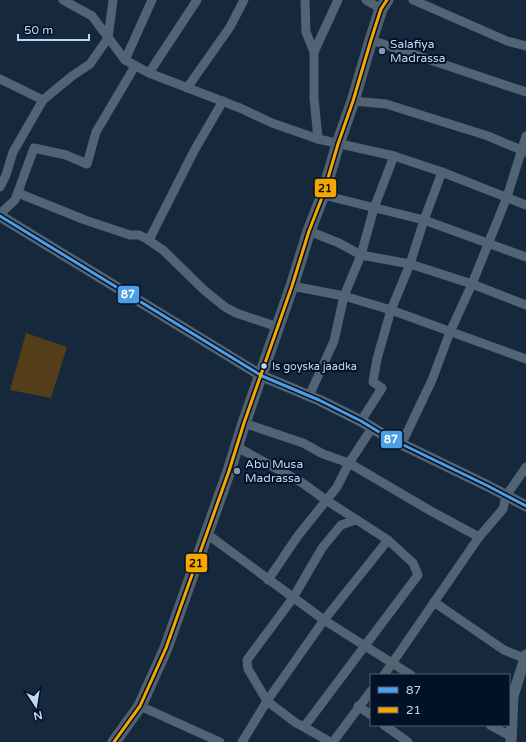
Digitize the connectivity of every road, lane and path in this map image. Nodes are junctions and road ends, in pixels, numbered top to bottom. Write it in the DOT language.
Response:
graph roads {
  1 [pos="63,0"];
  2 [pos="113,0"];
  3 [pos="152,0"];
  4 [pos="197,0"];
  5 [pos="244,0"];
  6 [pos="305,0"];
  7 [pos="338,0"];
  8 [pos="366,0"];
  9 [pos="413,0"];
  10 [pos="384,4"];
  11 [pos="108,38"];
  12 [pos="371,40"];
  13 [pos="526,46"];
  14 [pos="314,52"];
  15 [pos="125,60"];
  16 [pos="135,66"];
  17 [pos="149,73"];
  18 [pos="0,79"];
  19 [pos="188,88"];
  20 [pos="526,92"];
  21 [pos="43,100"];
  22 [pos="223,101"];
  23 [pos="353,101"];
  24 [pos="526,136"];
  25 [pos="318,139"];
  26 [pos="338,144"];
  27 [pos="524,151"];
  28 [pos="394,156"];
  29 [pos="442,172"];
  30 [pos="0,187"];
  31 [pos="18,193"];
  32 [pos="323,195"];
  33 [pos="507,197"];
  34 [pos="526,205"];
  35 [pos="374,208"];
  36 [pos="0,215"];
  37 [pos="424,220"];
  38 [pos="309,231"];
  39 [pos="149,240"];
  40 [pos="488,242"];
  41 [pos="361,255"];
  42 [pos="526,257"];
  43 [pos="410,264"];
  44 [pos="472,284"];
  45 [pos="292,286"];
  46 [pos="344,296"];
  47 [pos="526,305"];
  48 [pos="391,310"];
  49 [pos="278,327"];
  50 [pos="450,332"];
  51 [pos="526,359"];
  52 [pos="262,376"];
  53 [pos="309,396"];
  54 [pos="361,421"];
  55 [pos="244,423"];
  56 [pos="372,428"];
  57 [pos="402,443"];
  58 [pos="237,447"];
  59 [pos="349,463"];
  60 [pos="526,467"];
  61 [pos="506,496"];
  62 [pos="326,500"];
  63 [pos="526,506"];
  64 [pos="356,520"];
  65 [pos="207,534"];
  66 [pos="479,537"];
  67 [pos="388,540"];
  68 [pos="268,580"];
  69 [pos="293,598"];
  70 [pos="434,602"];
  71 [pos="324,620"];
  72 [pos="365,646"];
  73 [pos="525,657"];
  74 [pos="392,663"];
  75 [pos="385,674"];
  76 [pos="409,674"];
  77 [pos="370,692"];
  78 [pos="267,701"];
  79 [pos="140,706"];
  80 [pos="358,706"];
  81 [pos="370,714"];
  82 [pos="385,726"];
  83 [pos="491,726"];
  84 [pos="304,727"];
  85 [pos="512,740"];
  86 [pos="114,742"];
  87 [pos="220,742"];
  88 [pos="242,742"];
  89 [pos="330,742"];
  90 [pos="333,742"];
  91 [pos="408,742"];
  1 -- 11 [label="street"];
  2 -- 11 [label="street"];
  3 -- 15 [label="street"];
  4 -- 17 [label="street"];
  5 -- 19 [label="street"];
  6 -- 14 [label="street"];
  7 -- 14 [label="street"];
  8 -- 10 [label="street"];
  9 -- 13 [label="street"];
  10 -- 12 [label="main road"];
  11 -- 15 [label="street"];
  11 -- 21 [label="street"];
  12 -- 20 [label="street"];
  12 -- 23 [label="main road"];
  14 -- 25 [label="street"];
  15 -- 16 [label="street"];
  16 -- 17 [label="street"];
  16 -- 31 [label="street"];
  17 -- 19 [label="street"];
  18 -- 21 [label="street"];
  19 -- 22 [label="street"];
  21 -- 30 [label="street"];
  22 -- 25 [label="street"];
  22 -- 39 [label="street"];
  23 -- 26 [label="main road"];
  23 -- 27 [label="street"];
  24 -- 27 [label="street"];
  25 -- 26 [label="street"];
  26 -- 28 [label="street"];
  26 -- 32 [label="main road"];
  27 -- 33 [label="street"];
  28 -- 29 [label="street"];
  28 -- 35 [label="street"];
  29 -- 33 [label="street"];
  29 -- 37 [label="street"];
  31 -- 36 [label="street"];
  31 -- 39 [label="street"];
  32 -- 35 [label="street"];
  32 -- 38 [label="main road"];
  33 -- 34 [label="street"];
  33 -- 40 [label="street"];
  35 -- 37 [label="street"];
  35 -- 41 [label="street"];
  36 -- 52 [label="street"];
  37 -- 40 [label="street"];
  37 -- 43 [label="street"];
  38 -- 41 [label="street"];
  38 -- 45 [label="main road"];
  39 -- 49 [label="street"];
  40 -- 42 [label="street"];
  40 -- 44 [label="street"];
  41 -- 43 [label="street"];
  41 -- 46 [label="street"];
  43 -- 44 [label="street"];
  43 -- 48 [label="street"];
  44 -- 47 [label="street"];
  44 -- 50 [label="street"];
  45 -- 46 [label="street"];
  45 -- 49 [label="main road"];
  46 -- 48 [label="street"];
  46 -- 53 [label="street"];
  48 -- 50 [label="street"];
  48 -- 54 [label="street"];
  49 -- 52 [label="main road"];
  50 -- 51 [label="street"];
  50 -- 57 [label="street"];
  52 -- 53 [label="street"];
  52 -- 55 [label="main road"];
  53 -- 54 [label="street"];
  54 -- 56 [label="street"];
  55 -- 58 [label="main road"];
  55 -- 59 [label="street"];
  56 -- 57 [label="street"];
  56 -- 59 [label="street"];
  57 -- 61 [label="street"];
  58 -- 62 [label="street"];
  58 -- 65 [label="main road"];
  59 -- 62 [label="street"];
  59 -- 66 [label="street"];
  60 -- 61 [label="street"];
  61 -- 63 [label="street"];
  61 -- 66 [label="street"];
  62 -- 64 [label="street"];
  62 -- 68 [label="street"];
  64 -- 67 [label="street"];
  64 -- 69 [label="street"];
  65 -- 68 [label="street"];
  65 -- 79 [label="main road"];
  66 -- 70 [label="street"];
  67 -- 71 [label="street"];
  67 -- 72 [label="street"];
  68 -- 69 [label="street"];
  69 -- 71 [label="street"];
  69 -- 78 [label="street"];
  70 -- 73 [label="street"];
  70 -- 74 [label="street"];
  71 -- 72 [label="street"];
  71 -- 78 [label="street"];
  72 -- 74 [label="street"];
  72 -- 84 [label="street"];
  73 -- 85 [label="street"];
  74 -- 75 [label="street"];
  74 -- 76 [label="street"];
  77 -- 80 [label="street"];
  78 -- 84 [label="street"];
  78 -- 88 [label="street"];
  79 -- 86 [label="main road"];
  79 -- 87 [label="street"];
  80 -- 81 [label="street"];
  80 -- 90 [label="street"];
  82 -- 91 [label="street"];
  83 -- 85 [label="street"];
  84 -- 89 [label="street"];
}
